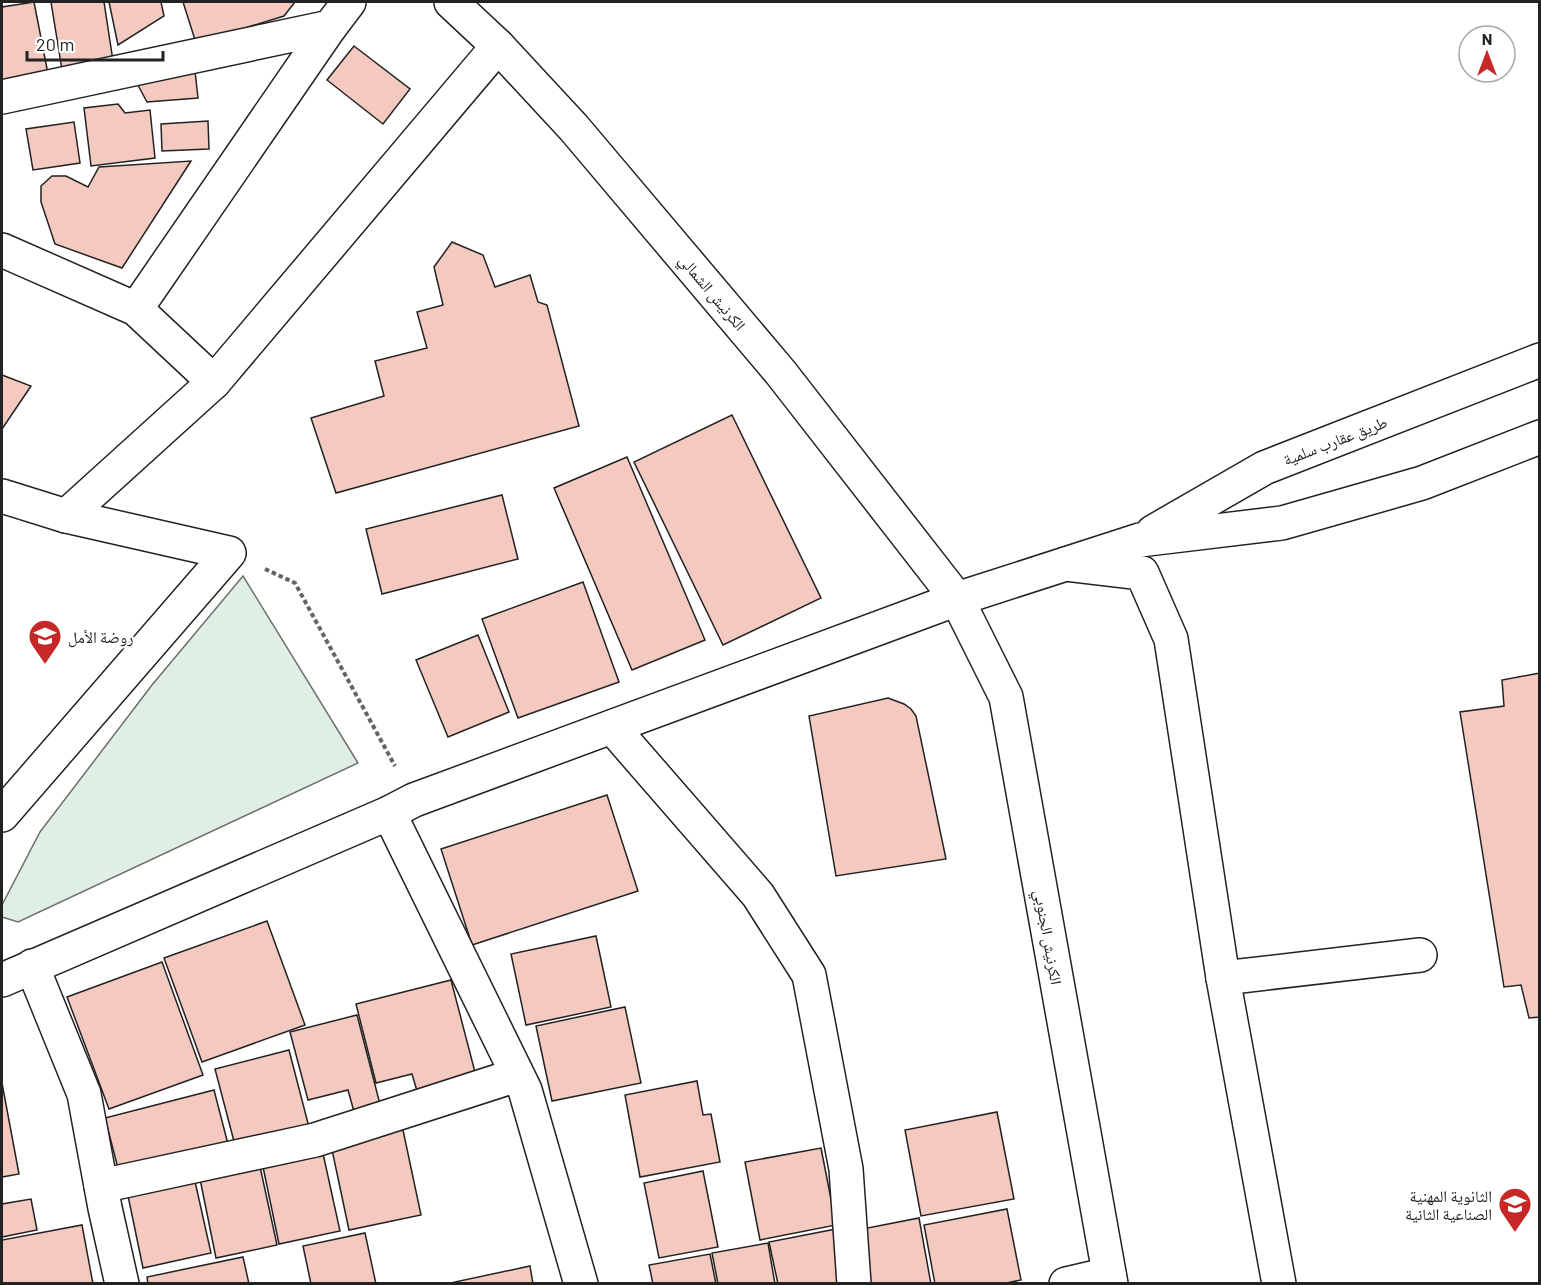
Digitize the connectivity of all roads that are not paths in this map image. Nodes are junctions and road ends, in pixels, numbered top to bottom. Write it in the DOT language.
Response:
graph roads {
  1 [pos="349,2"];
  2 [pos="451,2"];
  3 [pos="330,27"];
  4 [pos="498,46"];
  5 [pos="2,97"];
  6 [pos="2,250"];
  7 [pos="136,309"];
  8 [pos="1539,360"];
  9 [pos="214,382"];
  10 [pos="1539,437"];
  11 [pos="2,496"];
  12 [pos="66,516"];
  13 [pos="1140,540"];
  14 [pos="1066,564"];
  15 [pos="957,599"];
  16 [pos="612,727"];
  17 [pos="402,807"];
  18 [pos="2,815"];
  19 [pos="1420,955"];
  20 [pos="32,966"];
  21 [pos="1223,978"];
  22 [pos="2,980"];
  23 [pos="517,1074"];
  24 [pos="101,1186"];
  25 [pos="1110,1279"];
  26 [pos="122,1284"];
  27 [pos="581,1284"];
  28 [pos="854,1284"];
  29 [pos="1066,1284"];
  30 [pos="1279,1284"];
  1 -- 3 [label="street"];
  2 -- 4 [label="street, الكرنيش الشمالي"];
  3 -- 5 [label="street"];
  3 -- 7 [label="street"];
  4 -- 9 [label="street"];
  4 -- 15 [label="street, الكرنيش الشمالي"];
  6 -- 7 [label="street"];
  7 -- 9 [label="street"];
  8 -- 13 [label="street, طريق عقارب سلمية"];
  9 -- 12 [label="street"];
  10 -- 13 [label="street"];
  11 -- 12 [label="street"];
  12 -- 18 [label="street"];
  13 -- 14 [label="street"];
  14 -- 15 [label="street"];
  14 -- 21 [label="street"];
  15 -- 16 [label="street"];
  15 -- 25 [label="street, الكرنيش الجنوبي"];
  16 -- 17 [label="street"];
  16 -- 28 [label="street"];
  17 -- 20 [label="street"];
  17 -- 23 [label="street"];
  19 -- 21 [label="street"];
  20 -- 22 [label="street"];
  20 -- 24 [label="street"];
  21 -- 30 [label="street"];
  23 -- 24 [label="street"];
  23 -- 27 [label="street"];
  24 -- 26 [label="street"];
  25 -- 29 [label="street"];
}
